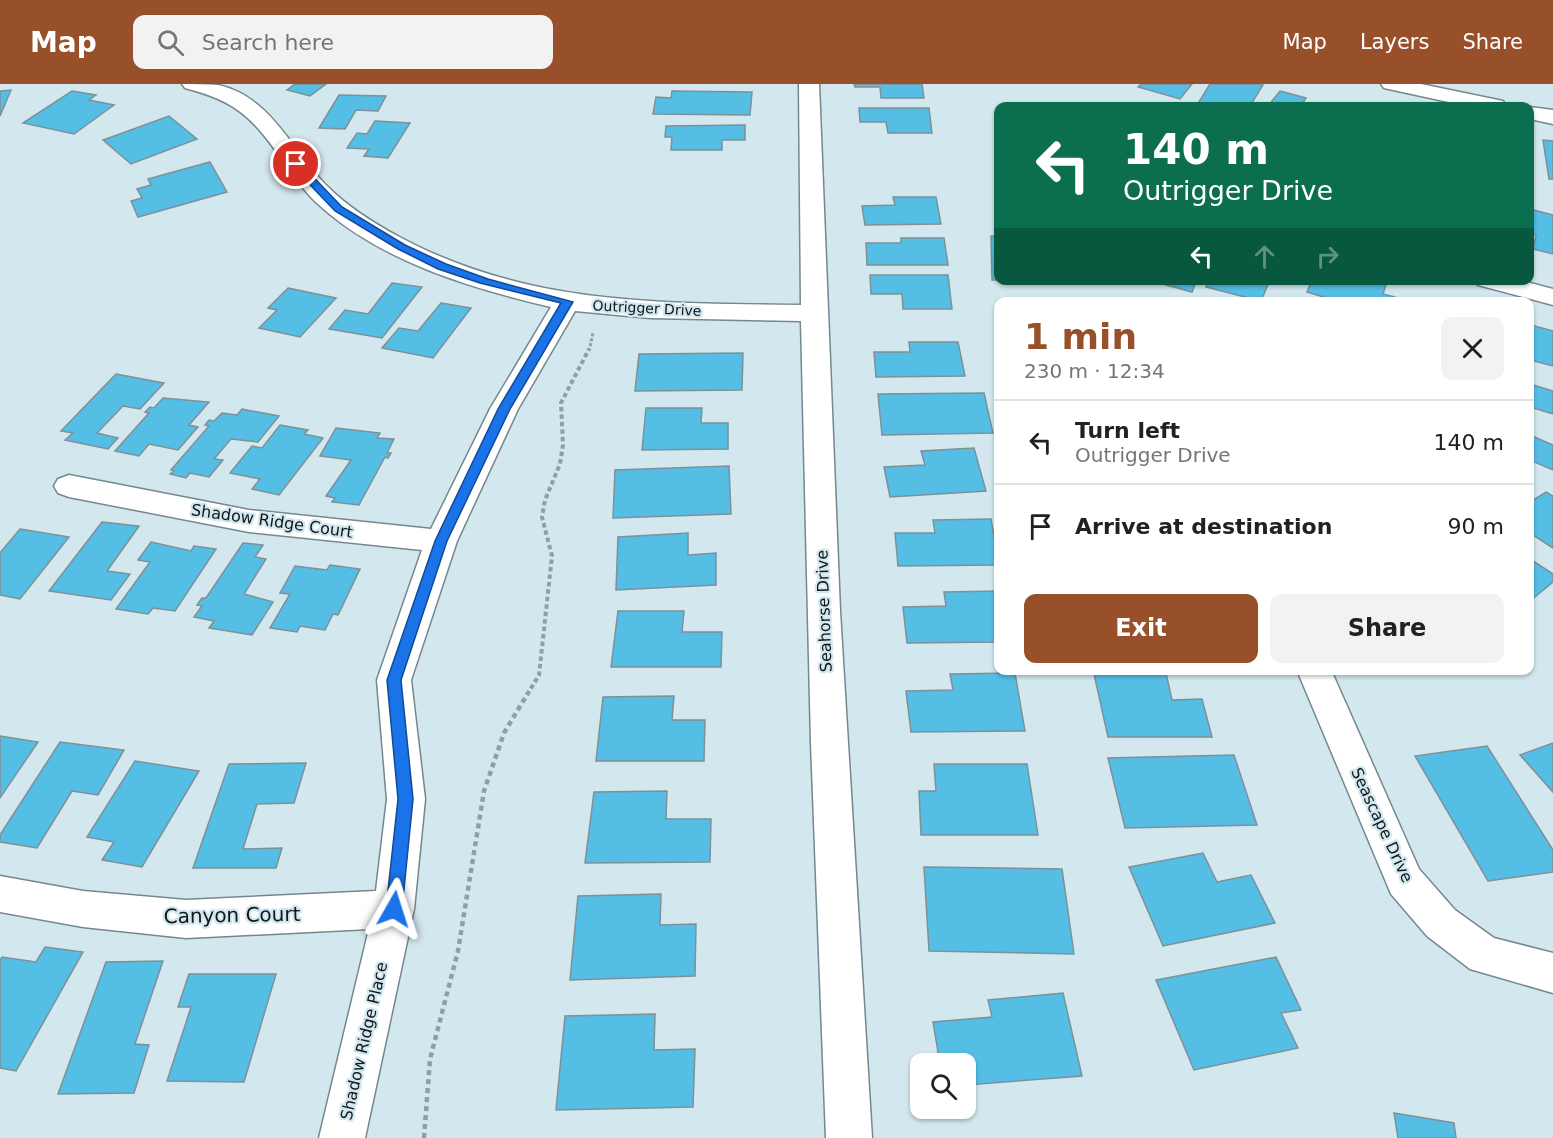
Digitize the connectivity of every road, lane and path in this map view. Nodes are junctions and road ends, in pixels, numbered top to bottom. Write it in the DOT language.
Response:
graph roads {
  1 [pos="192,84"];
  2 [pos="809,84"];
  3 [pos="1391,84"];
  4 [pos="1476,102"];
  5 [pos="1534,114"];
  6 [pos="1553,117"];
  7 [pos="1505,285"];
  8 [pos="1553,297"];
  9 [pos="567,302"];
  10 [pos="813,313"];
  11 [pos="69,486"];
  12 [pos="441,541"];
  13 [pos="1316,675"];
  14 [pos="0,894"];
  15 [pos="394,909"];
  16 [pos="1553,973"];
  17 [pos="342,1138"];
  18 [pos="424,1138"];
  19 [pos="849,1138"];
  1 -- 9 [label="street, Outrigger Drive"];
  2 -- 10 [label="street, Seahorse Drive"];
  3 -- 4 [label="street"];
  5 -- 6 [label="street"];
  7 -- 8 [label="street"];
  9 -- 10 [label="street, Outrigger Drive"];
  9 -- 12 [label="street, Shadow Ridge Place"];
  9 -- 18 [label="path"];
  10 -- 19 [label="street, Seahorse Drive"];
  11 -- 12 [label="street, Shadow Ridge Court"];
  12 -- 15 [label="street, Shadow Ridge Place"];
  13 -- 16 [label="street, Seascape Drive"];
  14 -- 15 [label="street, Canyon Court"];
  15 -- 17 [label="street, Shadow Ridge Place"];
}
